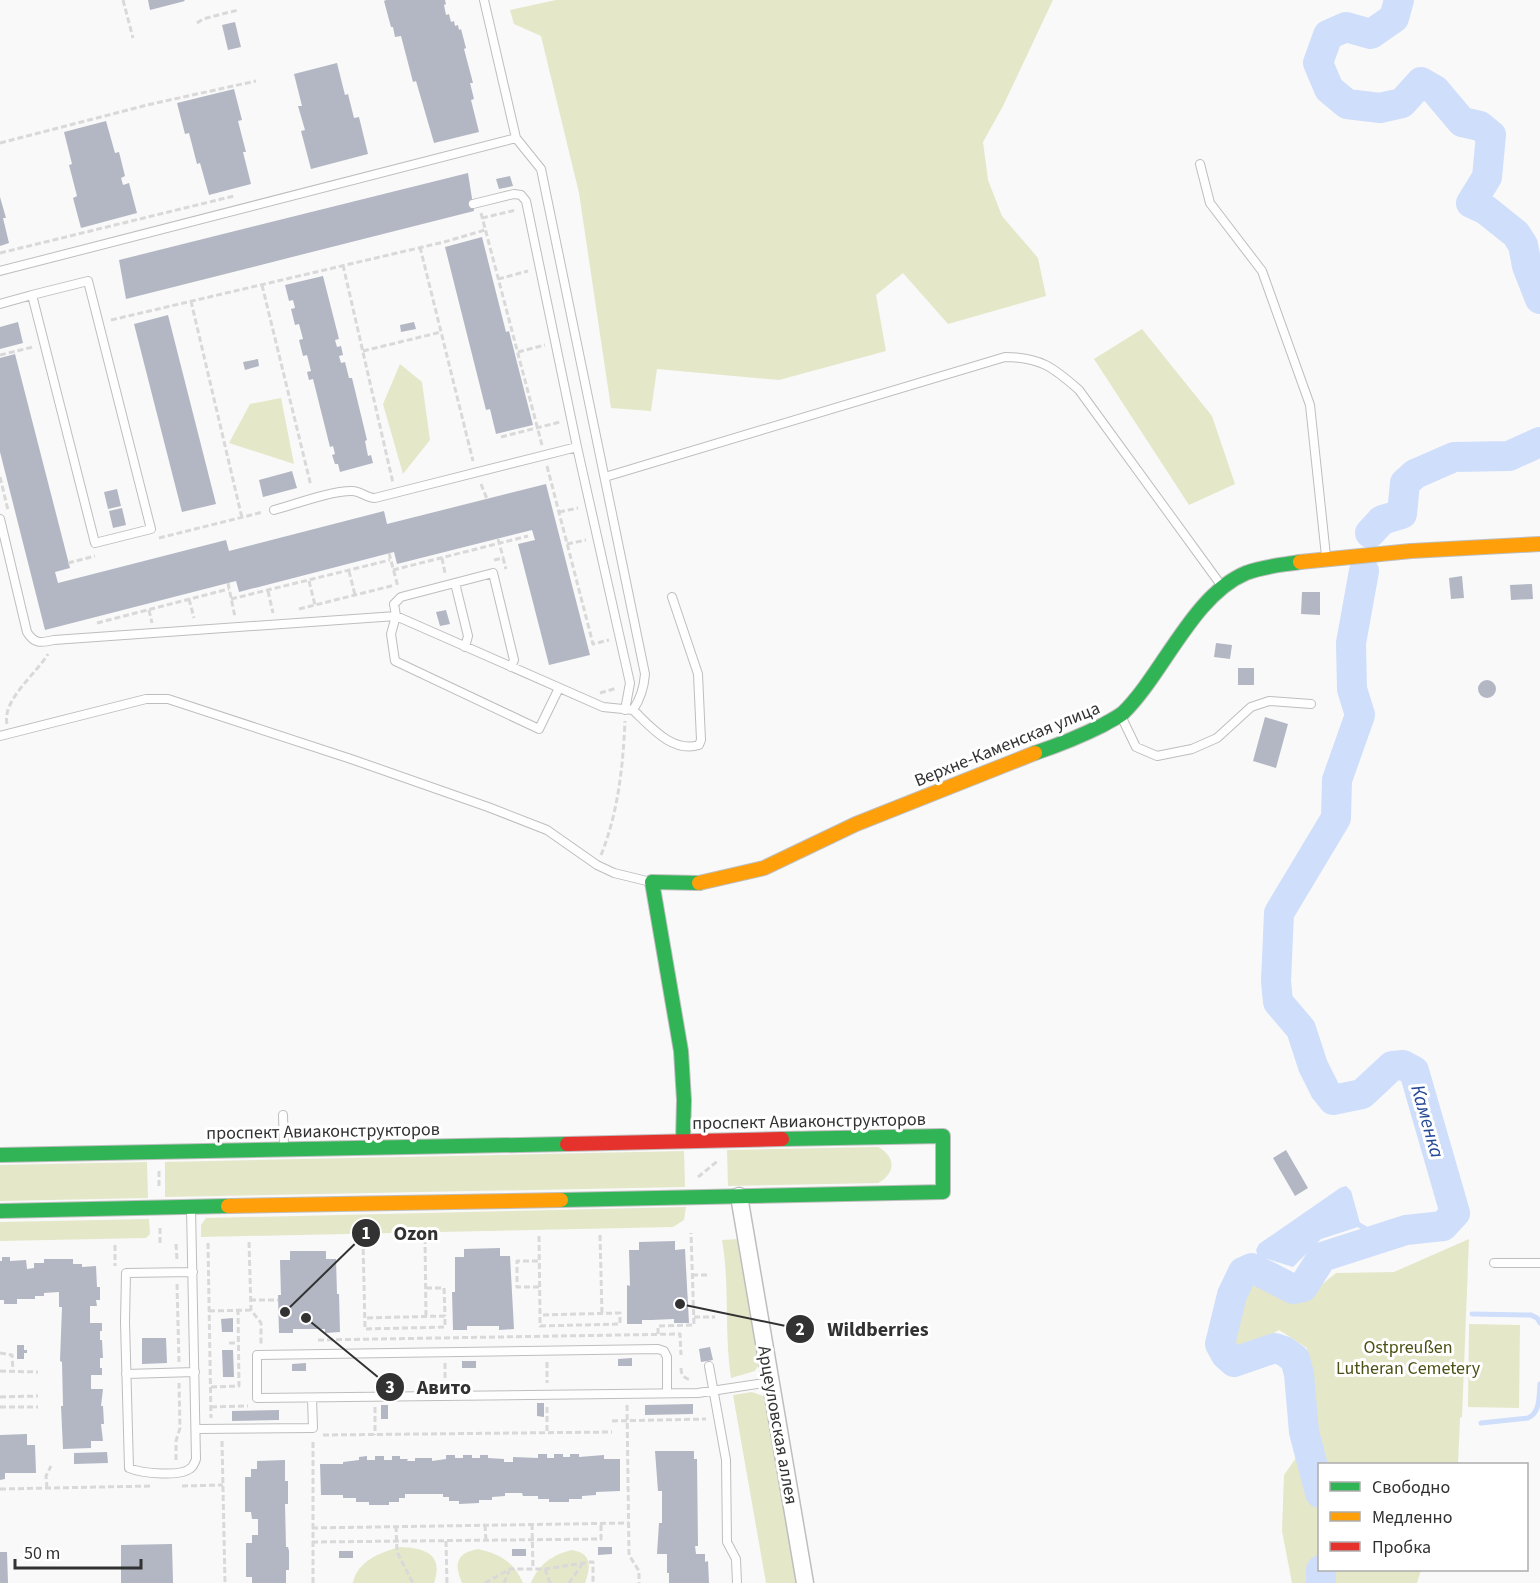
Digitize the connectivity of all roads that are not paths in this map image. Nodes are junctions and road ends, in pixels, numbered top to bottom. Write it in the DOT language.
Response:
graph roads {
  1 [pos="484,0"];
  2 [pos="516,138"];
  3 [pos="1200,164"];
  4 [pos="476,203"];
  5 [pos="0,271"];
  6 [pos="32,296"];
  7 [pos="0,303"];
  8 [pos="577,447"];
  9 [pos="605,477"];
  10 [pos="274,510"];
  11 [pos="0,519"];
  12 [pos="1540,544"];
  13 [pos="1326,559"];
  14 [pos="455,583"];
  15 [pos="1223,587"];
  16 [pos="672,597"];
  17 [pos="396,616"];
  18 [pos="465,647"];
  19 [pos="511,667"];
  20 [pos="559,688"];
  21 [pos="1311,704"];
  22 [pos="629,710"];
  23 [pos="1121,716"];
  24 [pos="0,736"];
  25 [pos="652,882"];
  26 [pos="283,1115"];
  27 [pos="683,1141"];
  28 [pos="284,1149"];
  29 [pos="0,1155"];
  30 [pos="740,1196"];
  31 [pos="191,1208"];
  32 [pos="0,1211"];
  33 [pos="1494,1263"];
  34 [pos="1540,1263"];
  35 [pos="193,1272"];
  36 [pos="709,1366"];
  37 [pos="195,1372"];
  38 [pos="126,1374"];
  39 [pos="771,1382"];
  40 [pos="714,1392"];
  41 [pos="667,1393"];
  42 [pos="312,1398"];
  43 [pos="196,1429"];
  44 [pos="737,1583"];
  45 [pos="805,1583"];
  1 -- 2 [label="lane"];
  2 -- 5 [label="lane"];
  2 -- 9 [label="lane"];
  3 -- 13 [label="lane"];
  4 -- 8 [label="lane"];
  6 -- 6 [label="lane"];
  6 -- 7 [label="lane"];
  8 -- 10 [label="lane"];
  8 -- 22 [label="lane"];
  9 -- 15 [label="lane"];
  9 -- 22 [label="lane"];
  11 -- 17 [label="lane"];
  12 -- 13 [label="street, Верхне-Каменская улица"];
  13 -- 15 [label="street, Верхне-Каменская улица"];
  14 -- 17 [label="lane"];
  14 -- 18 [label="lane"];
  14 -- 19 [label="lane"];
  15 -- 23 [label="street, Верхне-Каменская улица"];
  16 -- 22 [label="lane"];
  17 -- 18 [label="lane"];
  17 -- 20 [label="lane"];
  18 -- 19 [label="lane"];
  19 -- 20 [label="lane"];
  20 -- 22 [label="lane"];
  21 -- 23 [label="lane"];
  23 -- 25 [label="street, Верхне-Каменская улица"];
  24 -- 25 [label="lane"];
  25 -- 27 [label="street"];
  26 -- 28 [label="lane"];
  27 -- 28 [label="street, проспект Авиаконструкторов"];
  27 -- 30 [label="street, проспект Авиаконструкторов"];
  28 -- 29 [label="street, проспект Авиаконструкторов"];
  30 -- 31 [label="street, проспект Авиаконструкторов"];
  30 -- 39 [label="street, Арцеуловская аллея"];
  31 -- 32 [label="street, проспект Авиаконструкторов"];
  31 -- 35 [label="lane"];
  33 -- 34 [label="lane"];
  35 -- 37 [label="lane"];
  35 -- 38 [label="lane"];
  36 -- 40 [label="lane"];
  37 -- 38 [label="lane"];
  37 -- 43 [label="lane"];
  38 -- 43 [label="lane"];
  39 -- 40 [label="lane"];
  39 -- 45 [label="street, Арцеуловская аллея"];
  40 -- 41 [label="lane"];
  40 -- 44 [label="lane"];
  41 -- 42 [label="lane"];
  41 -- 42 [label="lane"];
  42 -- 43 [label="lane"];
}
